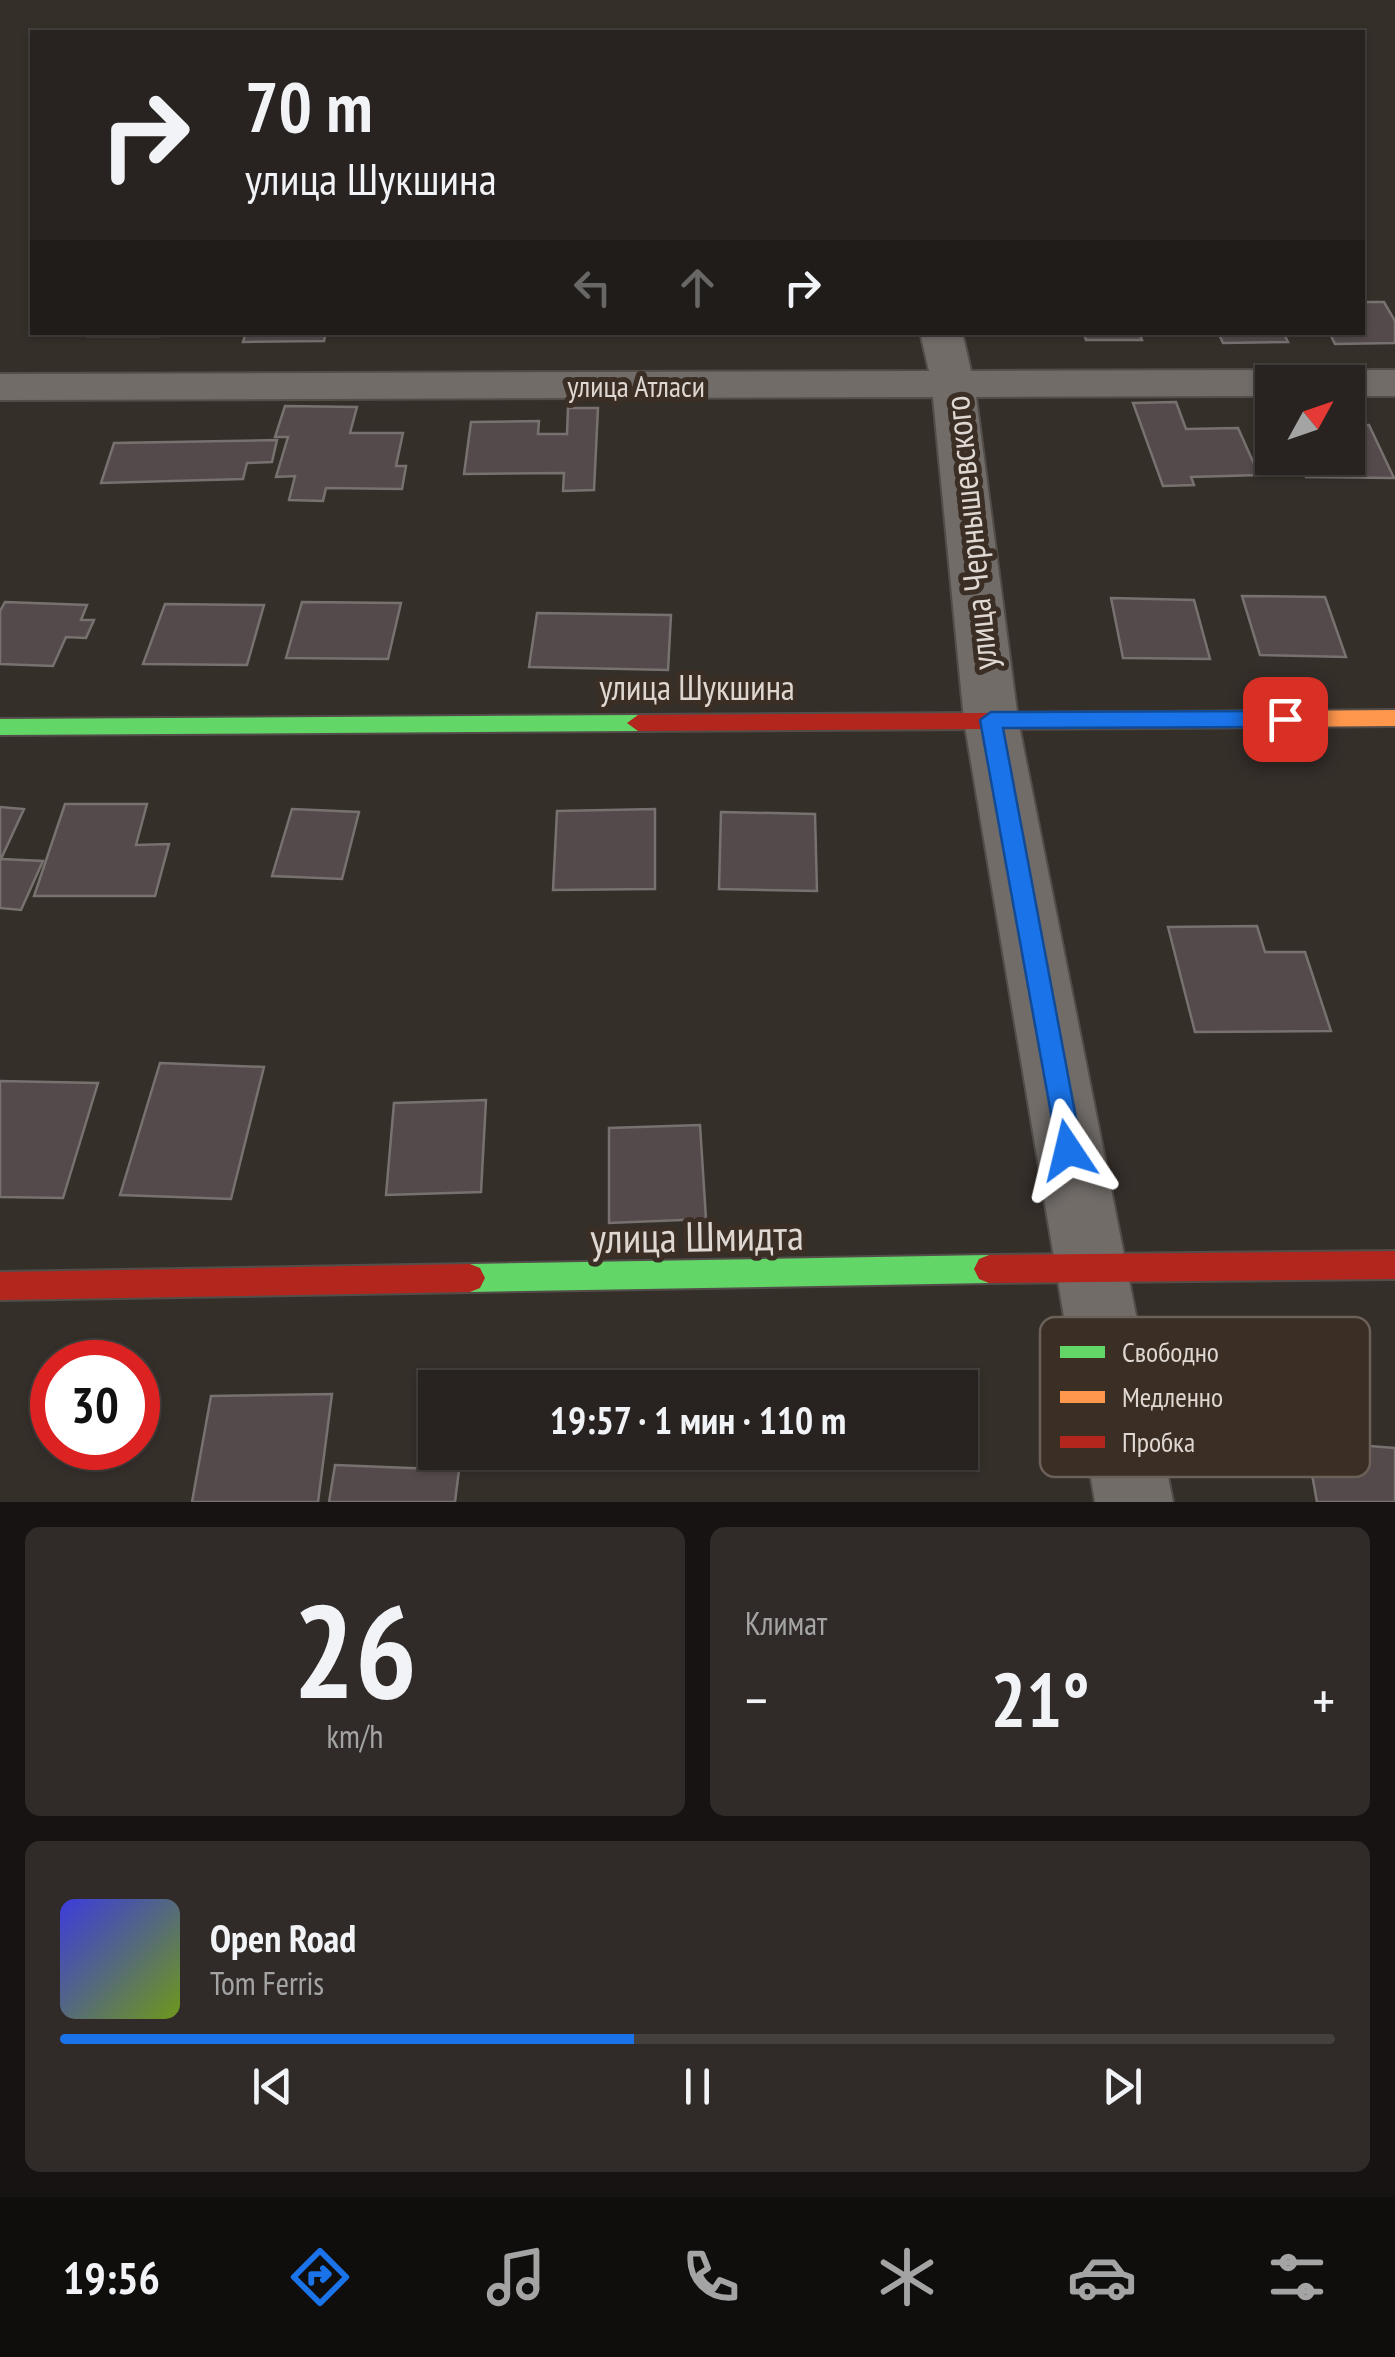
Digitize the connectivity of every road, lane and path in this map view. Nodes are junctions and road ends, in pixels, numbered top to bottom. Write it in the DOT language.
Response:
graph roads {
  1 [pos="947,358"];
  2 [pos="1255,382"];
  3 [pos="1395,382"];
  4 [pos="1365,383"];
  5 [pos="0,387"];
  6 [pos="1395,718"];
  7 [pos="991,720"];
  8 [pos="0,727"];
  9 [pos="1090,1266"];
  10 [pos="1395,1266"];
  11 [pos="0,1286"];
  12 [pos="1100,1317"];
  13 [pos="1129,1477"];
  14 [pos="1134,1502"];
  1 -- 2 [label="street, улица Атласи"];
  1 -- 5 [label="street, улица Атласи"];
  1 -- 7 [label="street, улица Чернышевского"];
  3 -- 4 [label="street"];
  6 -- 7 [label="street, улица Шукшина"];
  7 -- 8 [label="street, улица Шукшина"];
  7 -- 9 [label="street, улица Чернышевского"];
  9 -- 10 [label="street, улица Шмидта"];
  9 -- 11 [label="street, улица Шмидта"];
  9 -- 12 [label="street, улица Чернышевского"];
  13 -- 14 [label="street, улица Чернышевского"];
}
